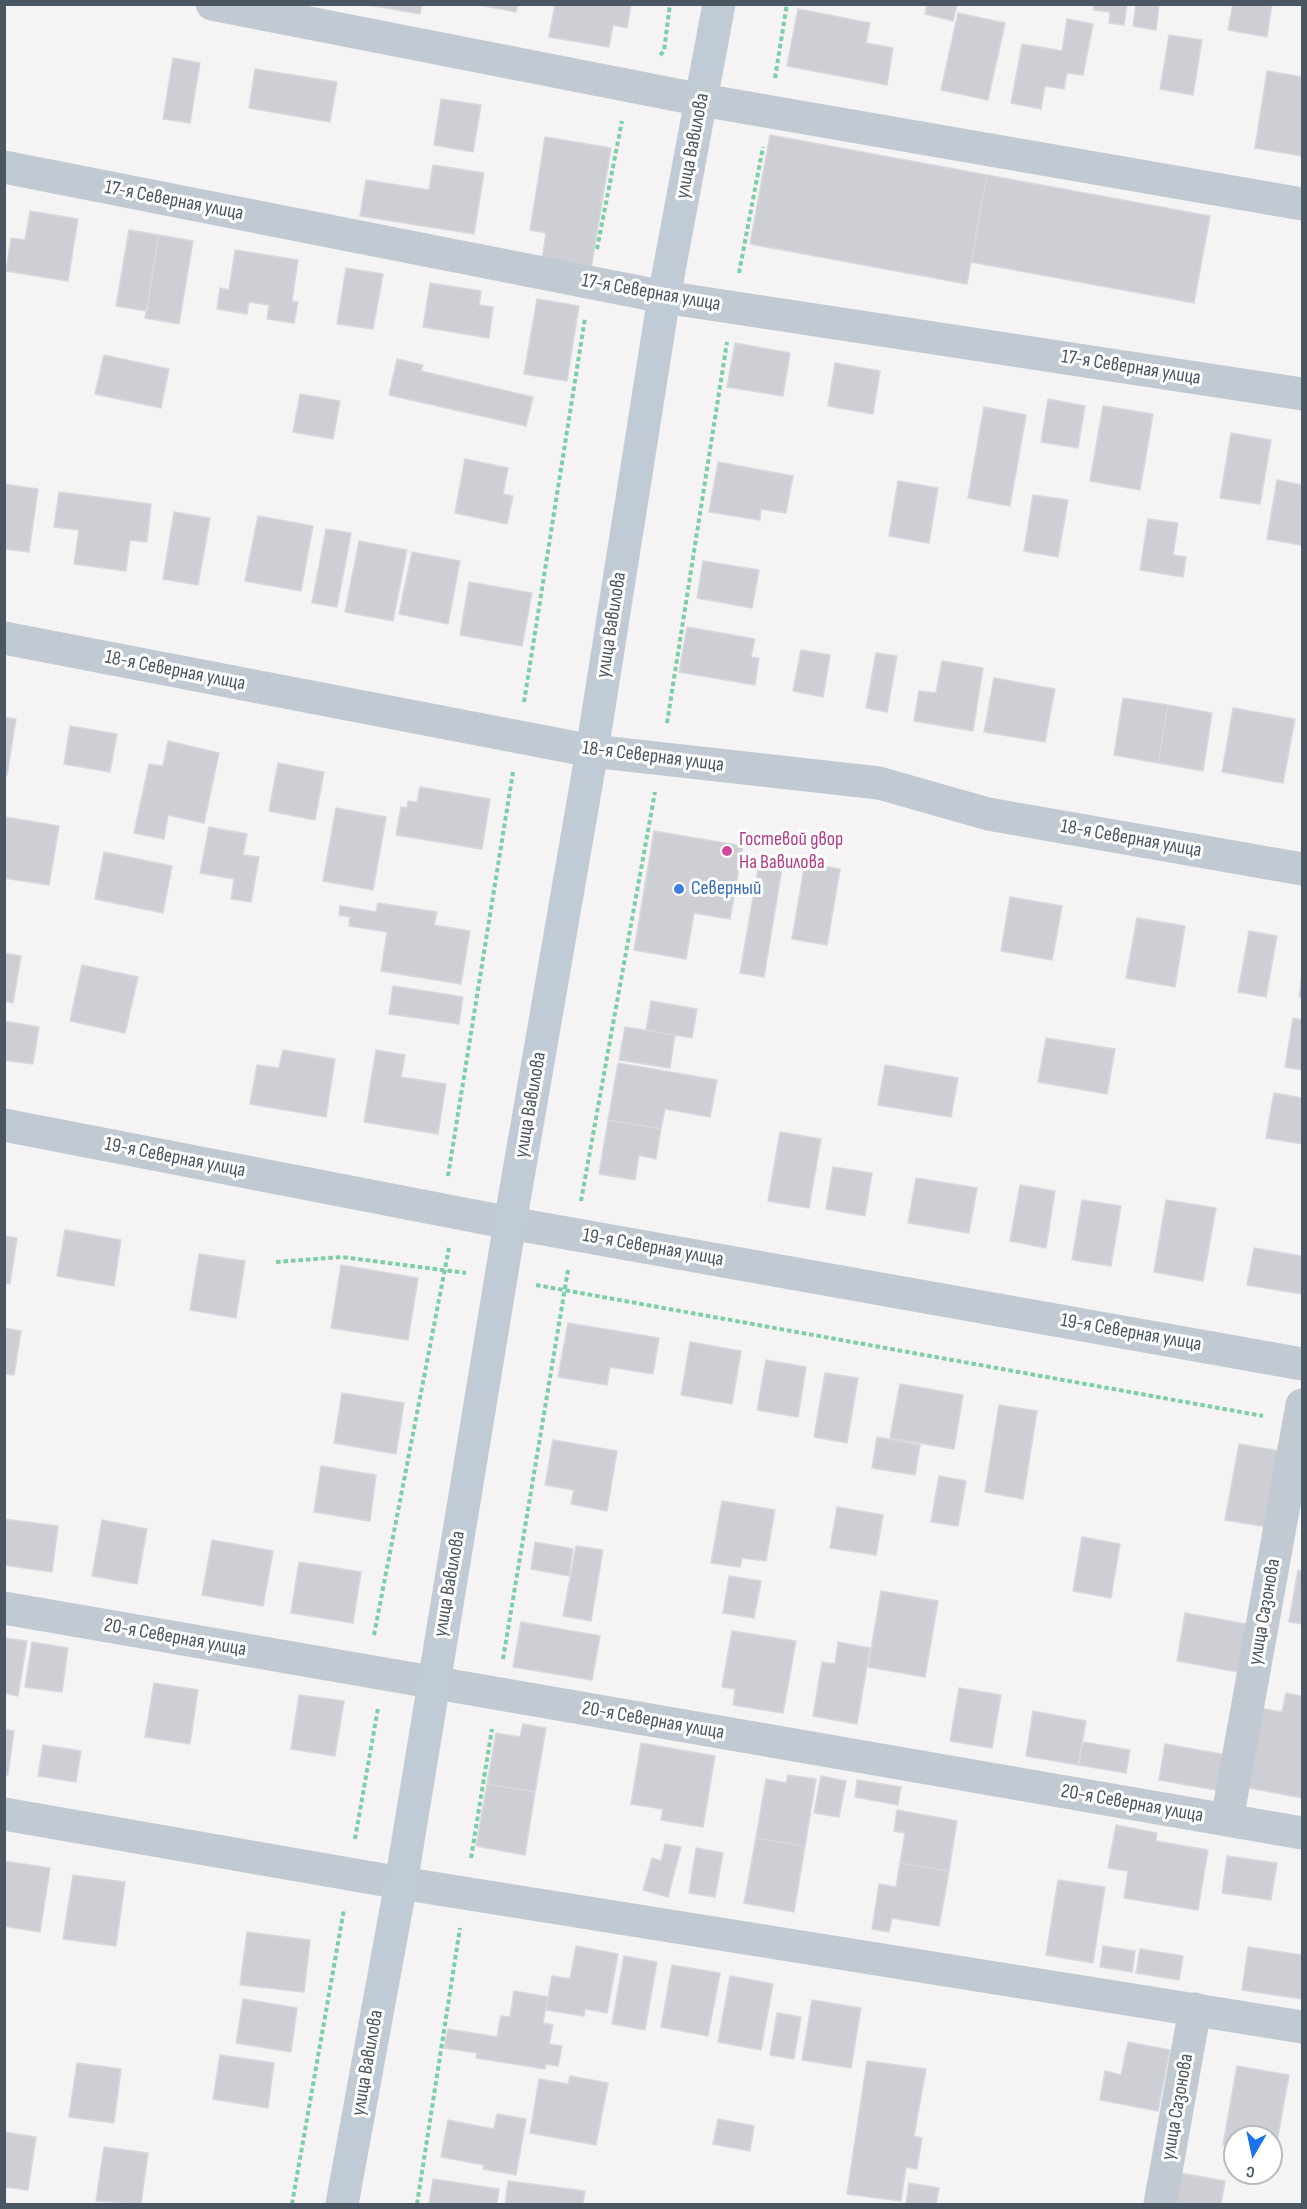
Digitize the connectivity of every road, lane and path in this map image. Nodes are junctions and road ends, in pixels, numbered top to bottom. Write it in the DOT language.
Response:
graph roads {
  1 [pos="212,4"];
  2 [pos="670,4"];
  3 [pos="719,4"];
  4 [pos="787,4"];
  5 [pos="629,86"];
  6 [pos="702,100"];
  7 [pos="770,111"];
  8 [pos="4,167"];
  9 [pos="1302,204"];
  10 [pos="591,283"];
  11 [pos="664,297"];
  12 [pos="733,308"];
  13 [pos="1302,394"];
  14 [pos="4,638"];
  15 [pos="592,751"];
  16 [pos="1302,869"];
  17 [pos="4,1125"];
  18 [pos="456,1212"];
  19 [pos="510,1222"];
  20 [pos="276,1262"];
  21 [pos="444,1270"];
  22 [pos="502,1278"];
  23 [pos="1302,1364"];
  24 [pos="1301,1414"];
  25 [pos="4,1608"];
  26 [pos="375,1673"];
  27 [pos="434,1683"];
  28 [pos="4,1814"];
  29 [pos="1227,1820"];
  30 [pos="1302,1833"];
  31 [pos="350,1874"];
  32 [pos="401,1883"];
  33 [pos="1195,2009"];
  34 [pos="1302,2027"];
  35 [pos="292,2205"];
  36 [pos="342,2205"];
  37 [pos="1160,2205"];
  1 -- 5 [label="street"];
  2 -- 5 [label="path"];
  3 -- 6 [label="street, улица Вавилова"];
  4 -- 7 [label="path"];
  5 -- 6 [label="street"];
  5 -- 10 [label="path"];
  6 -- 7 [label="street"];
  6 -- 11 [label="street, улица Вавилова"];
  7 -- 9 [label="street"];
  7 -- 12 [label="path"];
  8 -- 10 [label="street, 17-я Северная улица"];
  10 -- 11 [label="street, 17-я Северная улица"];
  11 -- 12 [label="street, 17-я Северная улица"];
  11 -- 15 [label="street, улица Вавилова"];
  12 -- 13 [label="street, 17-я Северная улица"];
  14 -- 15 [label="street, 18-я Северная улица"];
  15 -- 16 [label="street, 18-я Северная улица"];
  15 -- 19 [label="street, улица Вавилова"];
  17 -- 18 [label="street, 19-я Северная улица"];
  18 -- 19 [label="street, 19-я Северная улица"];
  18 -- 21 [label="path"];
  19 -- 22 [label="street, улица Вавилова"];
  19 -- 23 [label="street, 19-я Северная улица"];
  20 -- 21 [label="path"];
  21 -- 22 [label="path"];
  21 -- 26 [label="path"];
  22 -- 24 [label="path"];
  22 -- 27 [label="street, улица Вавилова"];
  24 -- 29 [label="street, улица Сазонова"];
  25 -- 26 [label="street, 20-я Северная улица"];
  26 -- 27 [label="street, 20-я Северная улица"];
  26 -- 31 [label="path"];
  27 -- 29 [label="street, 20-я Северная улица"];
  27 -- 32 [label="street, улица Вавилова"];
  28 -- 31 [label="street"];
  29 -- 30 [label="street, 20-я Северная улица"];
  31 -- 32 [label="street"];
  31 -- 35 [label="path"];
  32 -- 33 [label="street"];
  32 -- 36 [label="street, улица Вавилова"];
  33 -- 34 [label="street"];
  33 -- 37 [label="street, улица Сазонова"];
}
